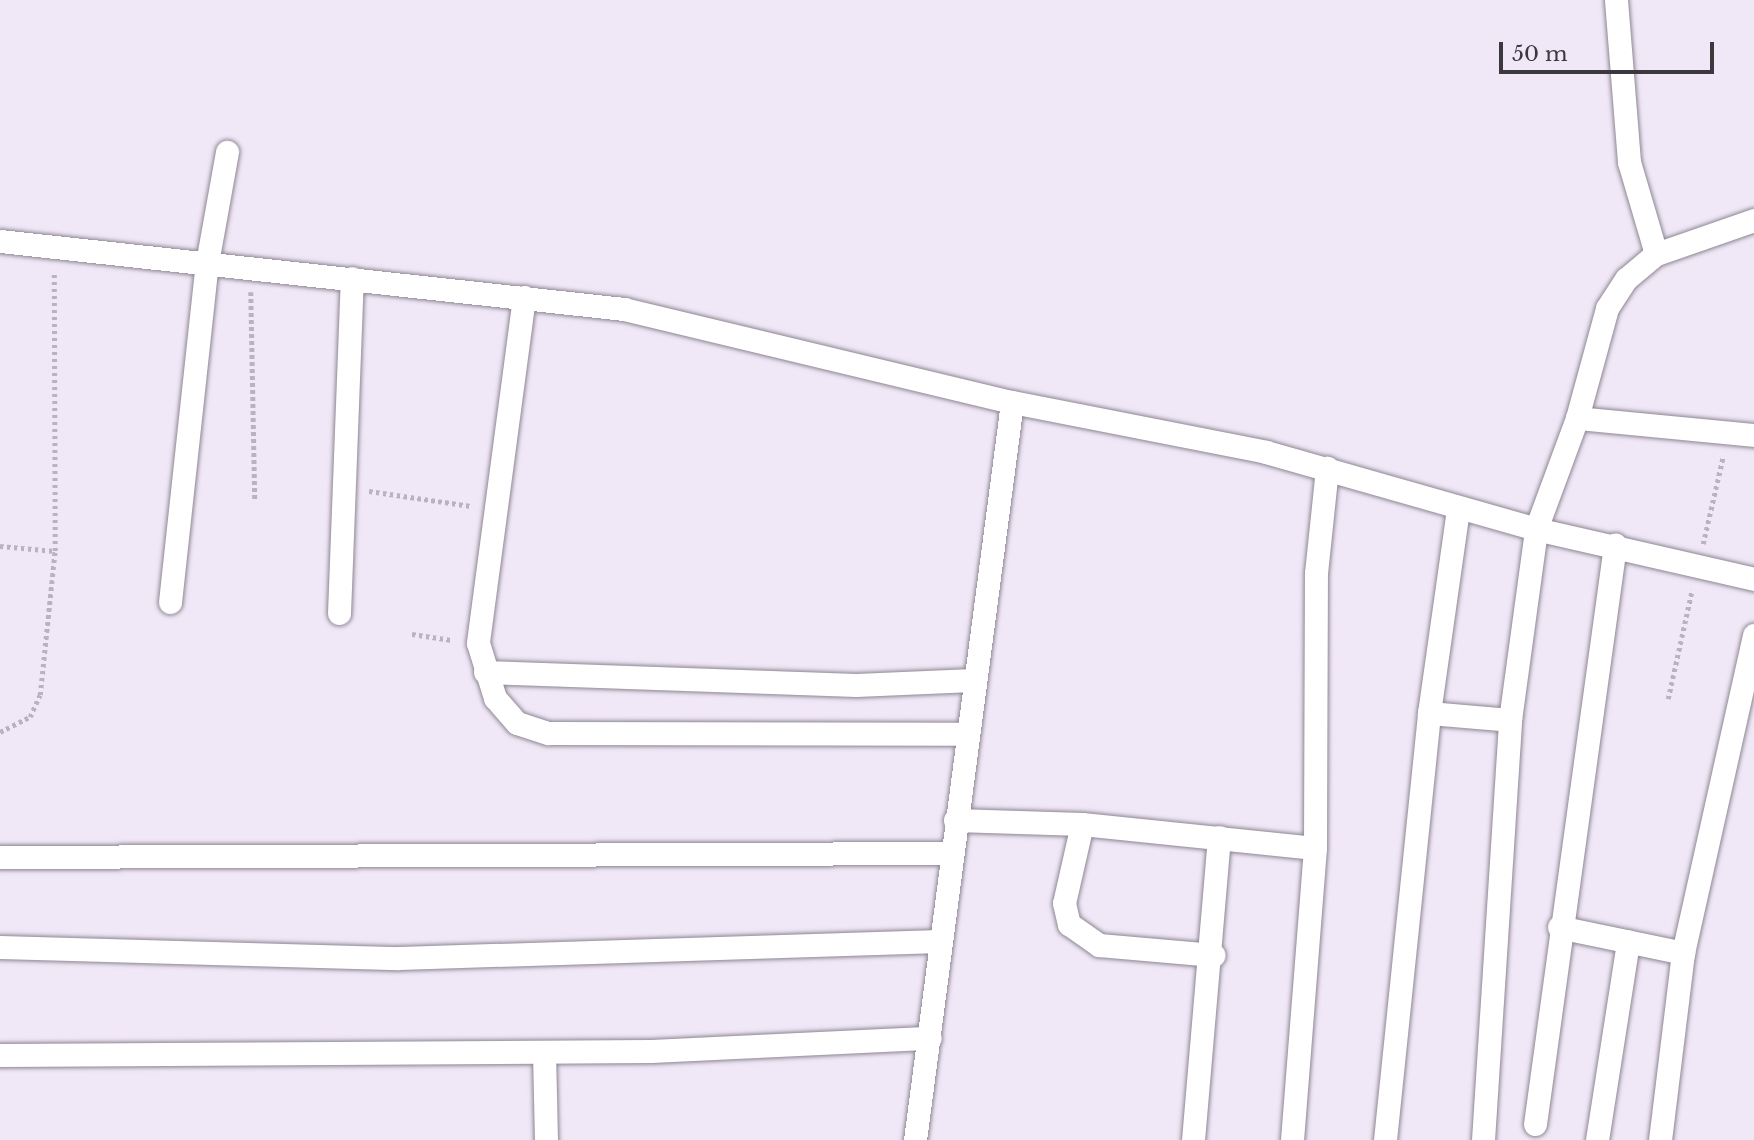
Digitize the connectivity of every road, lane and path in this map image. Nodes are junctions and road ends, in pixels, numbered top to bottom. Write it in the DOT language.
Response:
graph roads {
  1 [pos="1616,0"];
  2 [pos="227,152"];
  3 [pos="1754,220"];
  4 [pos="0,241"];
  5 [pos="54,246"];
  6 [pos="1656,254"];
  7 [pos="207,263"];
  8 [pos="251,266"];
  9 [pos="352,278"];
  10 [pos="524,297"];
  11 [pos="1012,402"];
  12 [pos="1577,418"];
  13 [pos="1729,432"];
  14 [pos="1754,435"];
  15 [pos="1327,468"];
  16 [pos="342,488"];
  17 [pos="255,501"];
  18 [pos="1458,508"];
  19 [pos="496,509"];
  20 [pos="1536,529"];
  21 [pos="1615,545"];
  22 [pos="0,546"];
  23 [pos="55,551"];
  24 [pos="1697,569"];
  25 [pos="1754,579"];
  26 [pos="170,602"];
  27 [pos="339,612"];
  28 [pos="412,634"];
  29 [pos="1754,635"];
  30 [pos="478,643"];
  31 [pos="485,672"];
  32 [pos="973,680"];
  33 [pos="1668,699"];
  34 [pos="1429,713"];
  35 [pos="1510,720"];
  36 [pos="0,732"];
  37 [pos="966,734"];
  38 [pos="954,820"];
  39 [pos="1082,824"];
  40 [pos="1219,837"];
  41 [pos="1315,848"];
  42 [pos="951,853"];
  43 [pos="0,857"];
  44 [pos="1559,927"];
  45 [pos="940,940"];
  46 [pos="1628,941"];
  47 [pos="0,947"];
  48 [pos="1683,953"];
  49 [pos="1214,955"];
  50 [pos="930,1038"];
  51 [pos="544,1052"];
  52 [pos="0,1055"];
  53 [pos="1535,1124"];
  54 [pos="546,1140"];
  55 [pos="915,1140"];
  56 [pos="1192,1140"];
  57 [pos="1292,1140"];
  58 [pos="1385,1140"];
  59 [pos="1483,1140"];
  60 [pos="1597,1140"];
  61 [pos="1660,1140"];
  1 -- 6 [label="street"];
  2 -- 7 [label="street"];
  3 -- 6 [label="street"];
  4 -- 5 [label="street"];
  5 -- 7 [label="street"];
  5 -- 23 [label="path"];
  6 -- 12 [label="street"];
  7 -- 8 [label="street"];
  7 -- 26 [label="street"];
  8 -- 9 [label="street"];
  8 -- 17 [label="path"];
  9 -- 10 [label="street"];
  9 -- 16 [label="street"];
  10 -- 11 [label="street"];
  10 -- 19 [label="street"];
  11 -- 15 [label="street"];
  11 -- 32 [label="street"];
  12 -- 13 [label="street"];
  12 -- 20 [label="street"];
  13 -- 14 [label="street"];
  13 -- 24 [label="path"];
  15 -- 18 [label="street"];
  15 -- 41 [label="street"];
  16 -- 19 [label="path"];
  16 -- 27 [label="street"];
  18 -- 20 [label="street"];
  18 -- 34 [label="street"];
  19 -- 30 [label="street"];
  20 -- 21 [label="street"];
  20 -- 35 [label="street"];
  21 -- 24 [label="street"];
  21 -- 44 [label="street"];
  22 -- 23 [label="path"];
  23 -- 36 [label="path"];
  24 -- 25 [label="street"];
  24 -- 33 [label="path"];
  28 -- 30 [label="path"];
  29 -- 48 [label="street"];
  30 -- 31 [label="street"];
  31 -- 32 [label="street"];
  31 -- 37 [label="street"];
  32 -- 37 [label="street"];
  34 -- 35 [label="street"];
  34 -- 58 [label="street"];
  35 -- 59 [label="street"];
  37 -- 38 [label="street"];
  38 -- 39 [label="street"];
  38 -- 42 [label="street"];
  39 -- 40 [label="street"];
  39 -- 49 [label="street"];
  40 -- 41 [label="street"];
  40 -- 49 [label="street"];
  41 -- 57 [label="street"];
  42 -- 43 [label="street"];
  42 -- 45 [label="street"];
  44 -- 46 [label="street"];
  44 -- 53 [label="street"];
  45 -- 47 [label="street"];
  45 -- 50 [label="street"];
  46 -- 48 [label="street"];
  46 -- 60 [label="street"];
  48 -- 61 [label="street"];
  49 -- 56 [label="street"];
  50 -- 51 [label="street"];
  50 -- 55 [label="street"];
  51 -- 52 [label="street"];
  51 -- 54 [label="street"];
}
